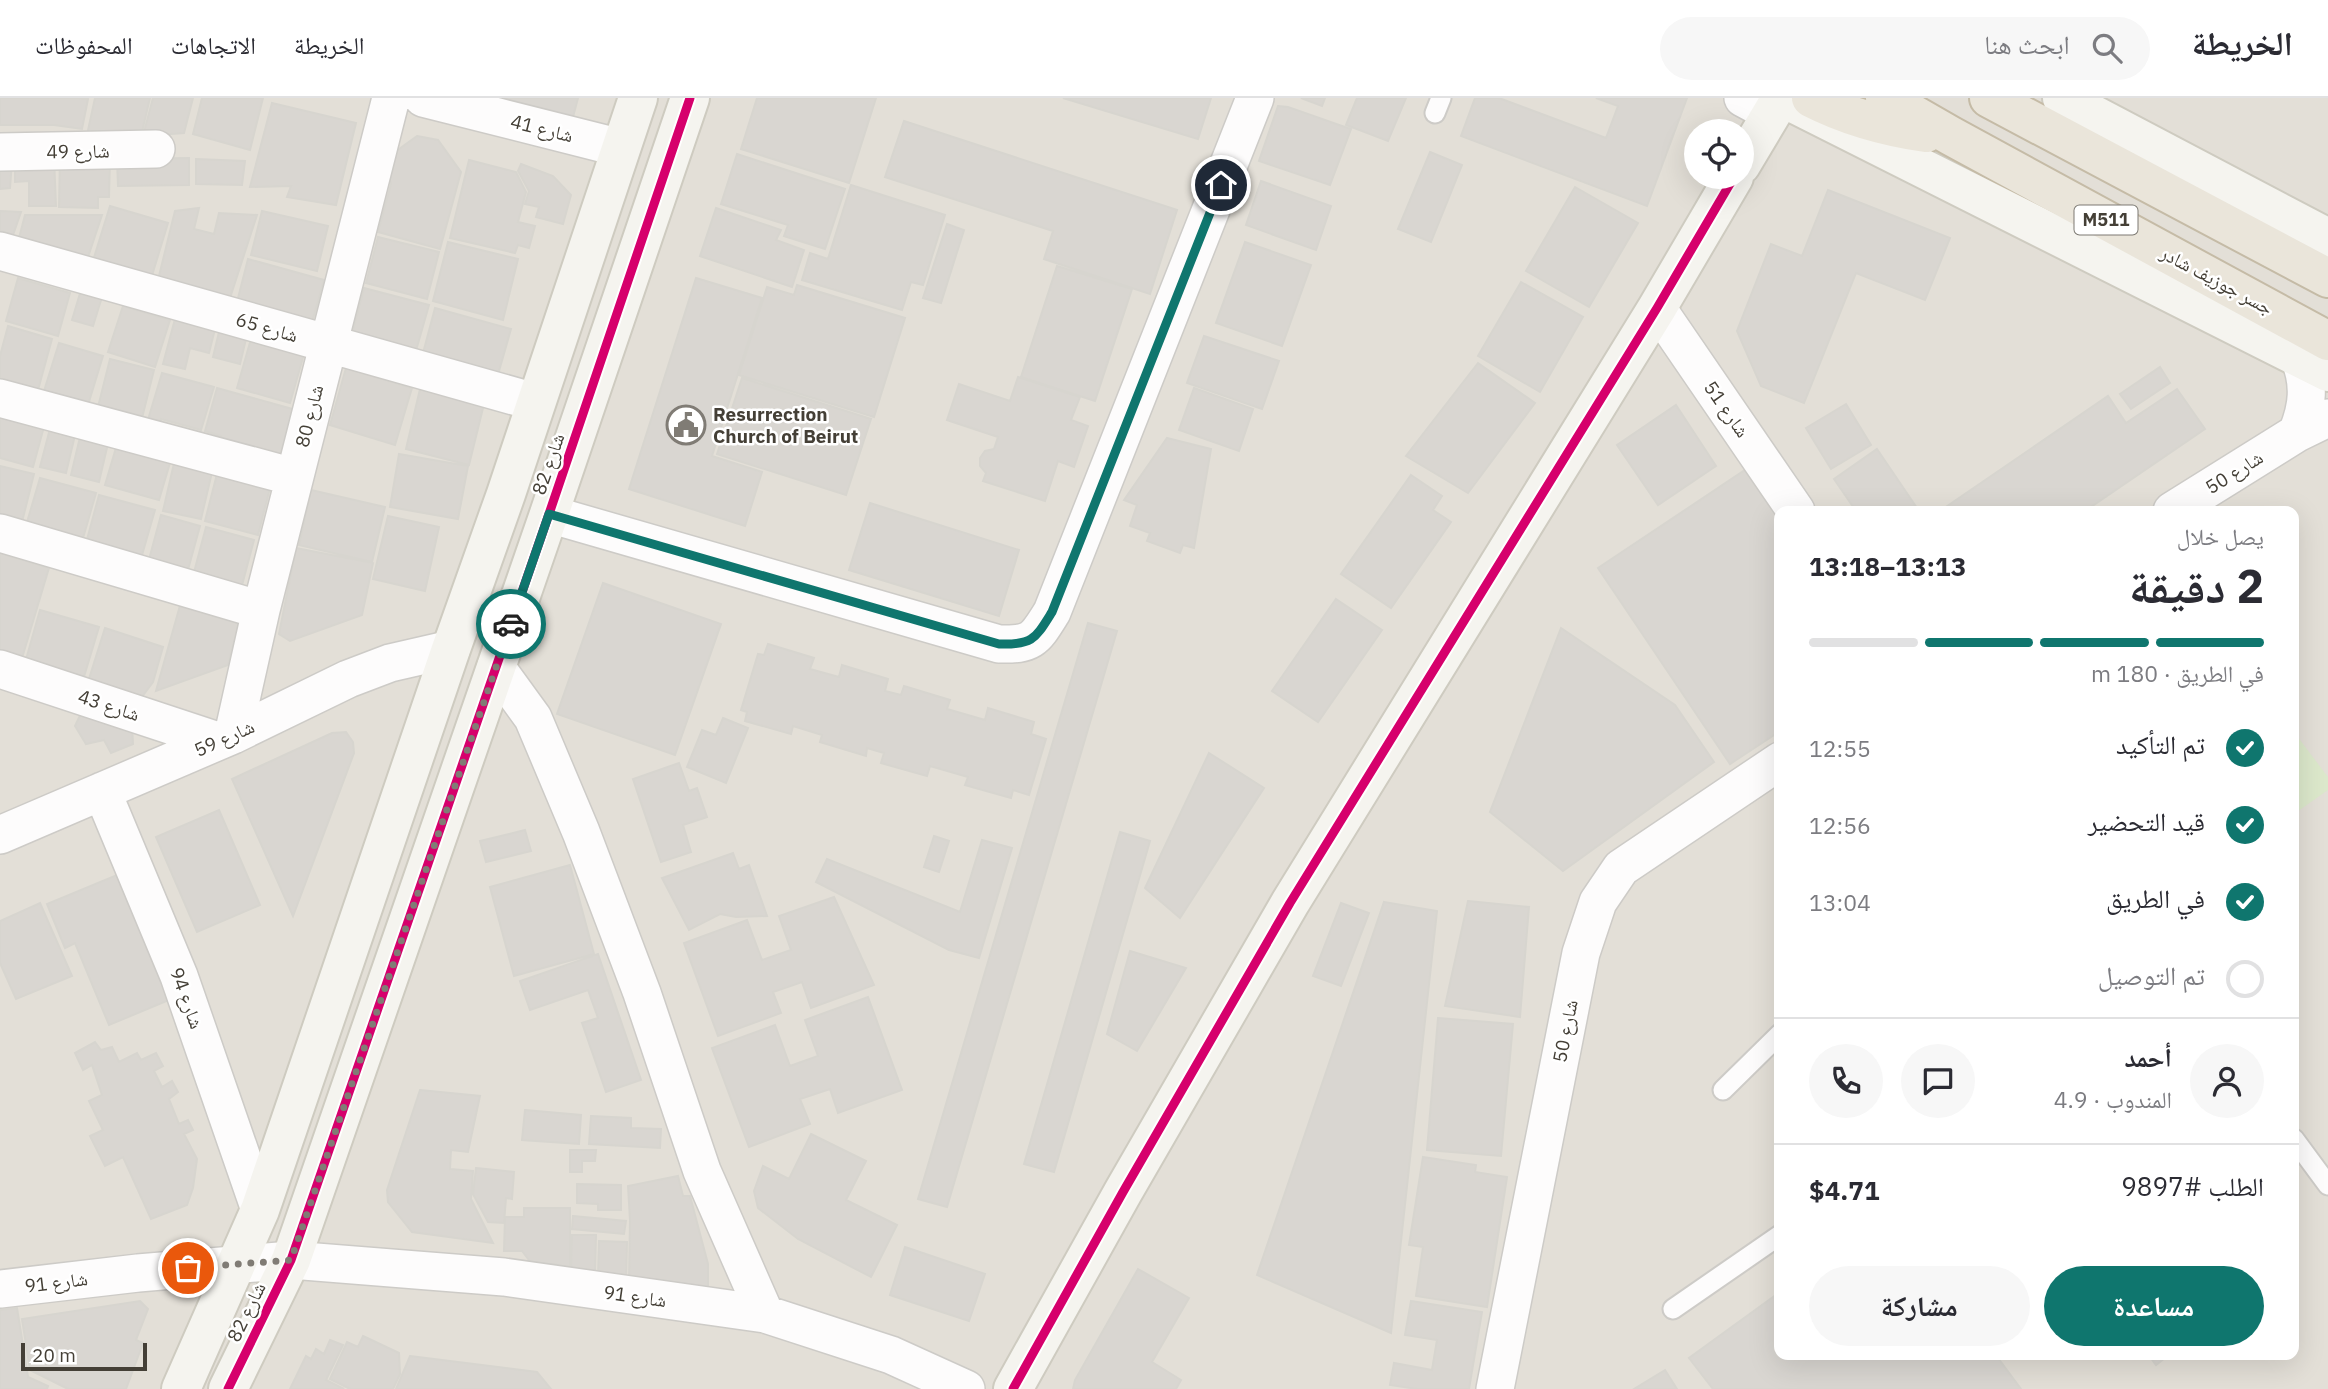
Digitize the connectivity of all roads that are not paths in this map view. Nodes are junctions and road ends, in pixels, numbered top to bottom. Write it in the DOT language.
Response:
graph roads {
  1 [pos="391,98"];
  2 [pos="423,98"];
  3 [pos="638,98"];
  4 [pos="690,98"];
  5 [pos="1255,98"];
  6 [pos="1811,98"];
  7 [pos="1885,98"];
  8 [pos="1989,98"];
  9 [pos="2062,98"];
  10 [pos="1769,102"];
  11 [pos="1754,135"];
  12 [pos="1951,136"];
  13 [pos="621,148"];
  14 [pos="156,149"];
  15 [pos="0,152"];
  16 [pos="1727,189"];
  17 [pos="2328,239"];
  18 [pos="0,251"];
  19 [pos="2328,278"];
  20 [pos="1657,308"];
  21 [pos="327,345"];
  22 [pos="2318,356"];
  23 [pos="0,398"];
  24 [pos="535,402"];
  25 [pos="2312,425"];
  26 [pos="294,477"];
  27 [pos="1793,506"];
  28 [pos="2180,506"];
  29 [pos="549,514"];
  30 [pos="0,533"];
  31 [pos="261,610"];
  32 [pos="451,649"];
  33 [pos="496,667"];
  34 [pos="0,669"];
  35 [pos="226,738"];
  36 [pos="1774,765"];
  37 [pos="102,791"];
  38 [pos="0,835"];
  39 [pos="1774,1040"];
  40 [pos="1723,1090"];
  41 [pos="2299,1146"];
  42 [pos="2328,1185"];
  43 [pos="260,1210"];
  44 [pos="1774,1239"];
  45 [pos="291,1260"];
  46 [pos="238,1263"];
  47 [pos="0,1289"];
  48 [pos="1673,1309"];
  49 [pos="765,1314"];
  50 [pos="181,1389"];
  51 [pos="228,1389"];
  52 [pos="966,1389"];
  53 [pos="1013,1389"];
  54 [pos="1495,1389"];
  1 -- 21 [label="street, شارع 80"];
  2 -- 13 [label="street, شارع 41"];
  3 -- 13 [label="street, شارع 82"];
  4 -- 29 [label="street, شارع 82"];
  5 -- 29 [label="street"];
  6 -- 12 [label="highway"];
  7 -- 12 [label="highway, جسر جوزيف شادر / M511"];
  8 -- 19 [label="highway, M511"];
  9 -- 17 [label="street"];
  10 -- 11 [label="street"];
  10 -- 22 [label="street"];
  12 -- 22 [label="highway, جسر جوزيف شادر / M511"];
  13 -- 24 [label="street, شارع 82"];
  14 -- 15 [label="street, شارع 49"];
  16 -- 20 [label="street"];
  18 -- 21 [label="street, شارع 65"];
  20 -- 27 [label="street, شارع 51"];
  20 -- 53 [label="street"];
  21 -- 24 [label="street, شارع 65"];
  21 -- 26 [label="street, شارع 80"];
  22 -- 25 [label="street, شارع 50"];
  23 -- 26 [label="street"];
  24 -- 32 [label="street, شارع 82"];
  25 -- 28 [label="street, شارع 50"];
  26 -- 31 [label="street, شارع 80"];
  29 -- 33 [label="street, شارع 82"];
  30 -- 31 [label="street"];
  31 -- 35 [label="street, شارع 80"];
  32 -- 35 [label="street, شارع 59"];
  32 -- 43 [label="street, شارع 82"];
  33 -- 45 [label="street, شارع 82"];
  33 -- 49 [label="street"];
  34 -- 35 [label="street, شارع 43"];
  35 -- 37 [label="street, شارع 59"];
  36 -- 54 [label="street, شارع 50"];
  37 -- 38 [label="street, شارع 59"];
  37 -- 43 [label="street, شارع 94"];
  39 -- 40 [label="lane"];
  41 -- 42 [label="lane"];
  43 -- 46 [label="street, شارع 82"];
  44 -- 48 [label="lane"];
  45 -- 46 [label="street, شارع 91"];
  45 -- 49 [label="street, شارع 91"];
  45 -- 51 [label="street, شارع 82"];
  46 -- 47 [label="street, شارع 91"];
  46 -- 50 [label="street, شارع 82"];
  49 -- 52 [label="street, شارع 91"];
}
